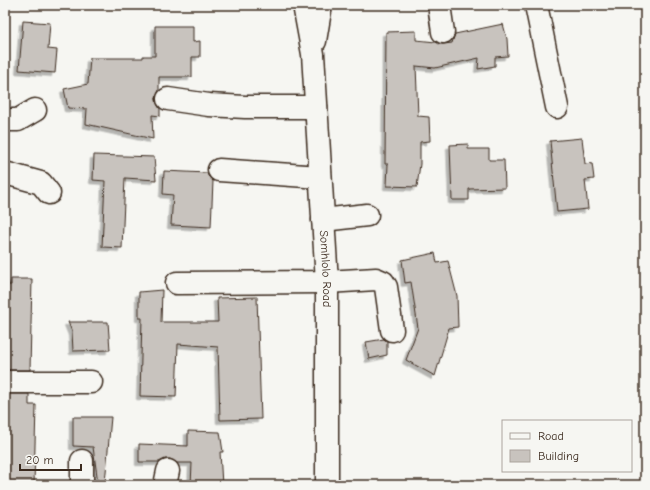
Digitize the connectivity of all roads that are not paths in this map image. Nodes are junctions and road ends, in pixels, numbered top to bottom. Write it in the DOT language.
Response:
graph roads {
  1 [pos="304,5"];
  2 [pos="321,5"];
  3 [pos="439,5"];
  4 [pos="536,5"];
  5 [pos="443,32"];
  6 [pos="313,54"];
  7 [pos="168,100"];
  8 [pos="316,107"];
  9 [pos="557,107"];
  10 [pos="35,110"];
  11 [pos="5,120"];
  12 [pos="219,170"];
  13 [pos="5,173"];
  14 [pos="320,177"];
  15 [pos="49,193"];
  16 [pos="367,215"];
  17 [pos="323,220"];
  18 [pos="327,282"];
  19 [pos="177,283"];
  20 [pos="392,330"];
  21 [pos="5,382"];
  22 [pos="92,382"];
  23 [pos="82,461"];
  24 [pos="82,485"];
  25 [pos="327,485"];
  1 -- 6 [label="street, Somhlolo Road"];
  2 -- 6 [label="street, Somhlolo Road"];
  3 -- 5 [label="street"];
  4 -- 9 [label="street"];
  6 -- 8 [label="street, Somhlolo Road"];
  7 -- 8 [label="street"];
  8 -- 14 [label="street, Somhlolo Road"];
  10 -- 11 [label="street"];
  12 -- 14 [label="street"];
  13 -- 15 [label="street"];
  14 -- 17 [label="street, Somhlolo Road"];
  16 -- 17 [label="street"];
  17 -- 18 [label="street, Somhlolo Road"];
  18 -- 19 [label="street"];
  18 -- 20 [label="street"];
  18 -- 25 [label="street, Somhlolo Road"];
  21 -- 22 [label="street"];
  23 -- 24 [label="street"];
}
